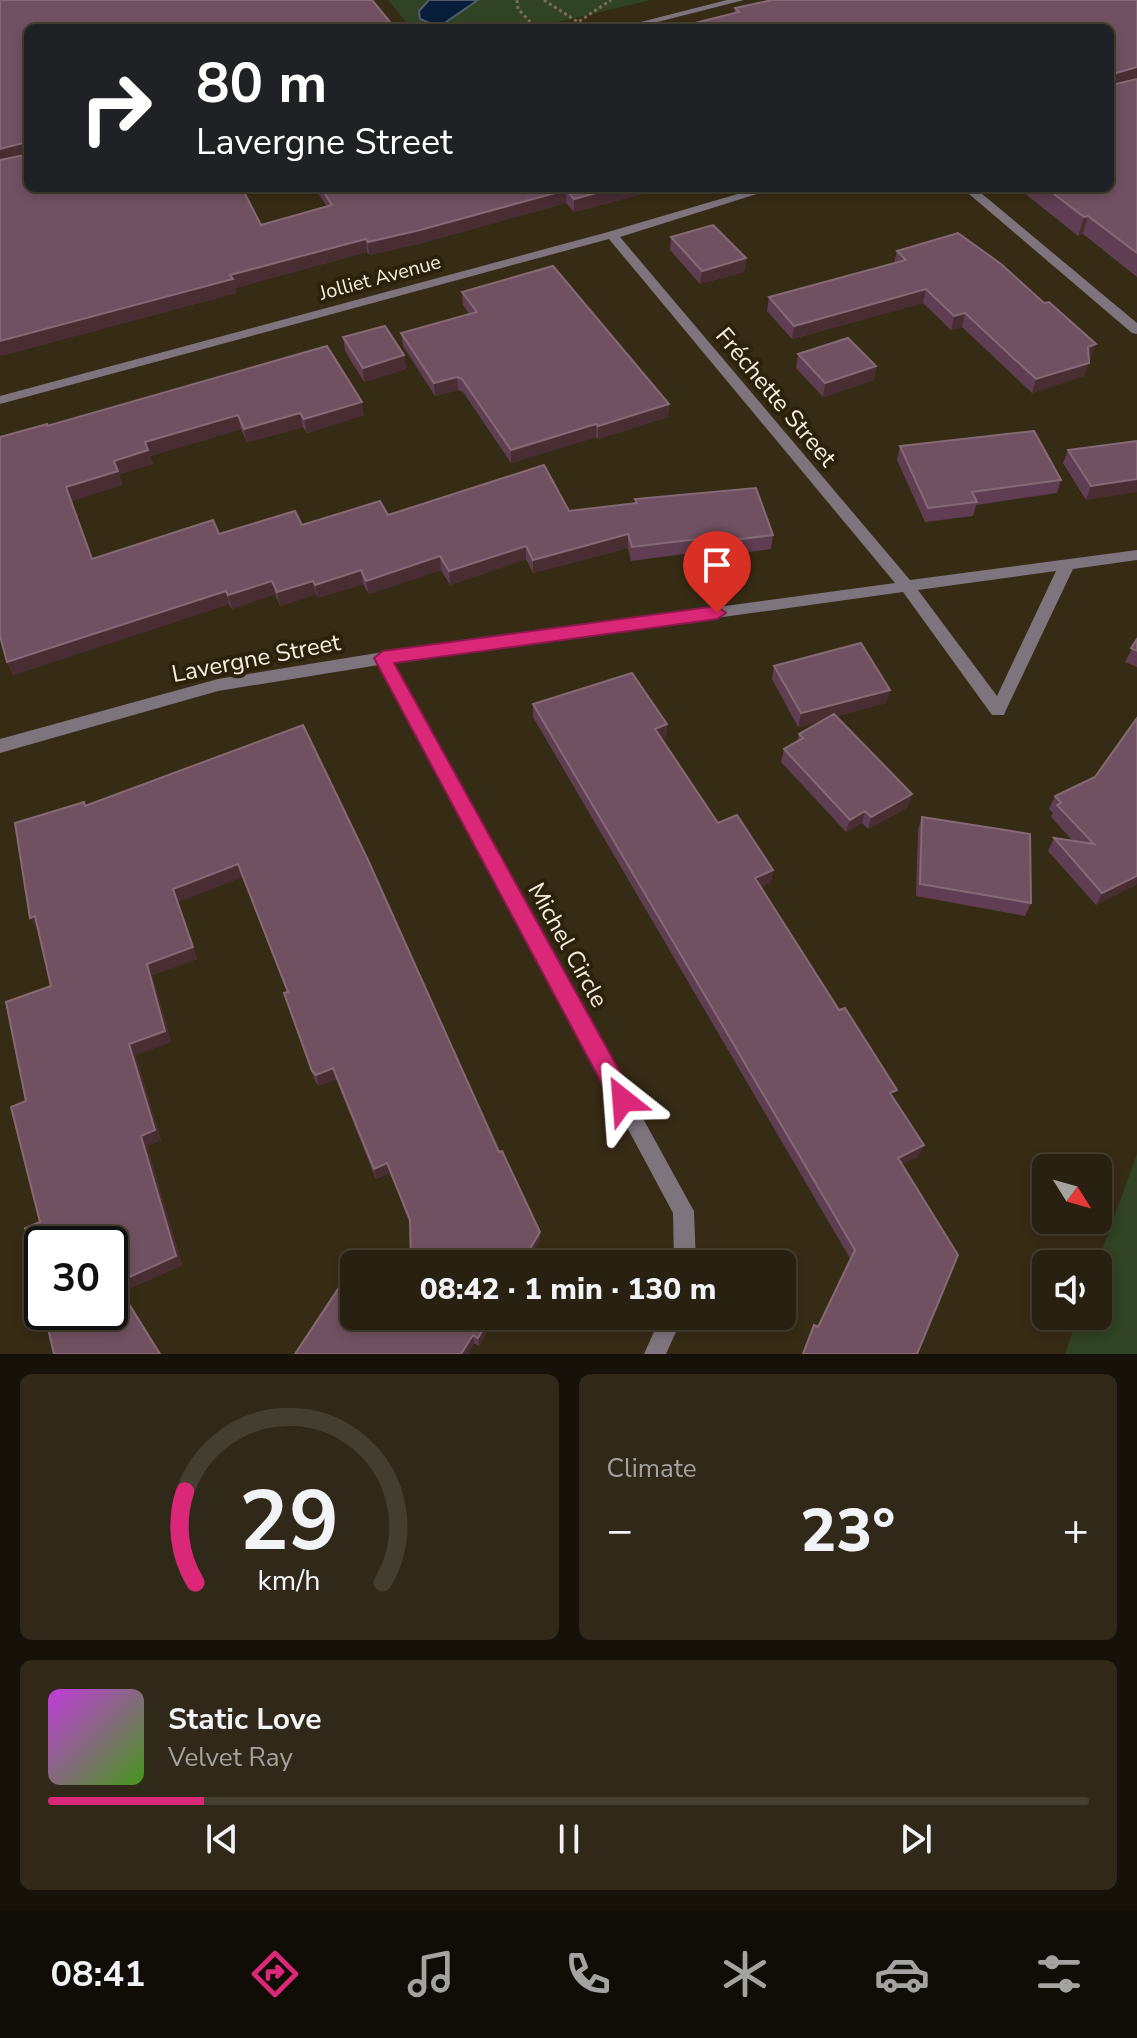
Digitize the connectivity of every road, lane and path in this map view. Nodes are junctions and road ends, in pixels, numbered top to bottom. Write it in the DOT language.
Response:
graph roads {
  1 [pos="517,0"];
  2 [pos="544,0"];
  3 [pos="611,0"];
  4 [pos="739,0"];
  5 [pos="532,24"];
  6 [pos="639,24"];
  7 [pos="730,192"];
  8 [pos="973,192"];
  9 [pos="612,235"];
  10 [pos="1137,330"];
  11 [pos="0,400"];
  12 [pos="1137,555"];
  13 [pos="1067,565"];
  14 [pos="907,587"];
  15 [pos="383,658"];
  16 [pos="0,746"];
  17 [pos="684,1250"];
  18 [pos="666,1330"];
  19 [pos="655,1354"];
  1 -- 5 [label="path"];
  2 -- 3 [label="path"];
  4 -- 6 [label="street"];
  7 -- 9 [label="street, Jolliet Avenue"];
  8 -- 10 [label="street"];
  9 -- 11 [label="street, Jolliet Avenue"];
  9 -- 14 [label="street, Fréchette Street"];
  12 -- 13 [label="street, Lavergne Street"];
  13 -- 14 [label="street, Lavergne Street"];
  13 -- 14 [label="street"];
  14 -- 15 [label="street, Lavergne Street"];
  15 -- 16 [label="street, Lavergne Street"];
  15 -- 17 [label="street, Michel Circle"];
  18 -- 19 [label="street"];
}
